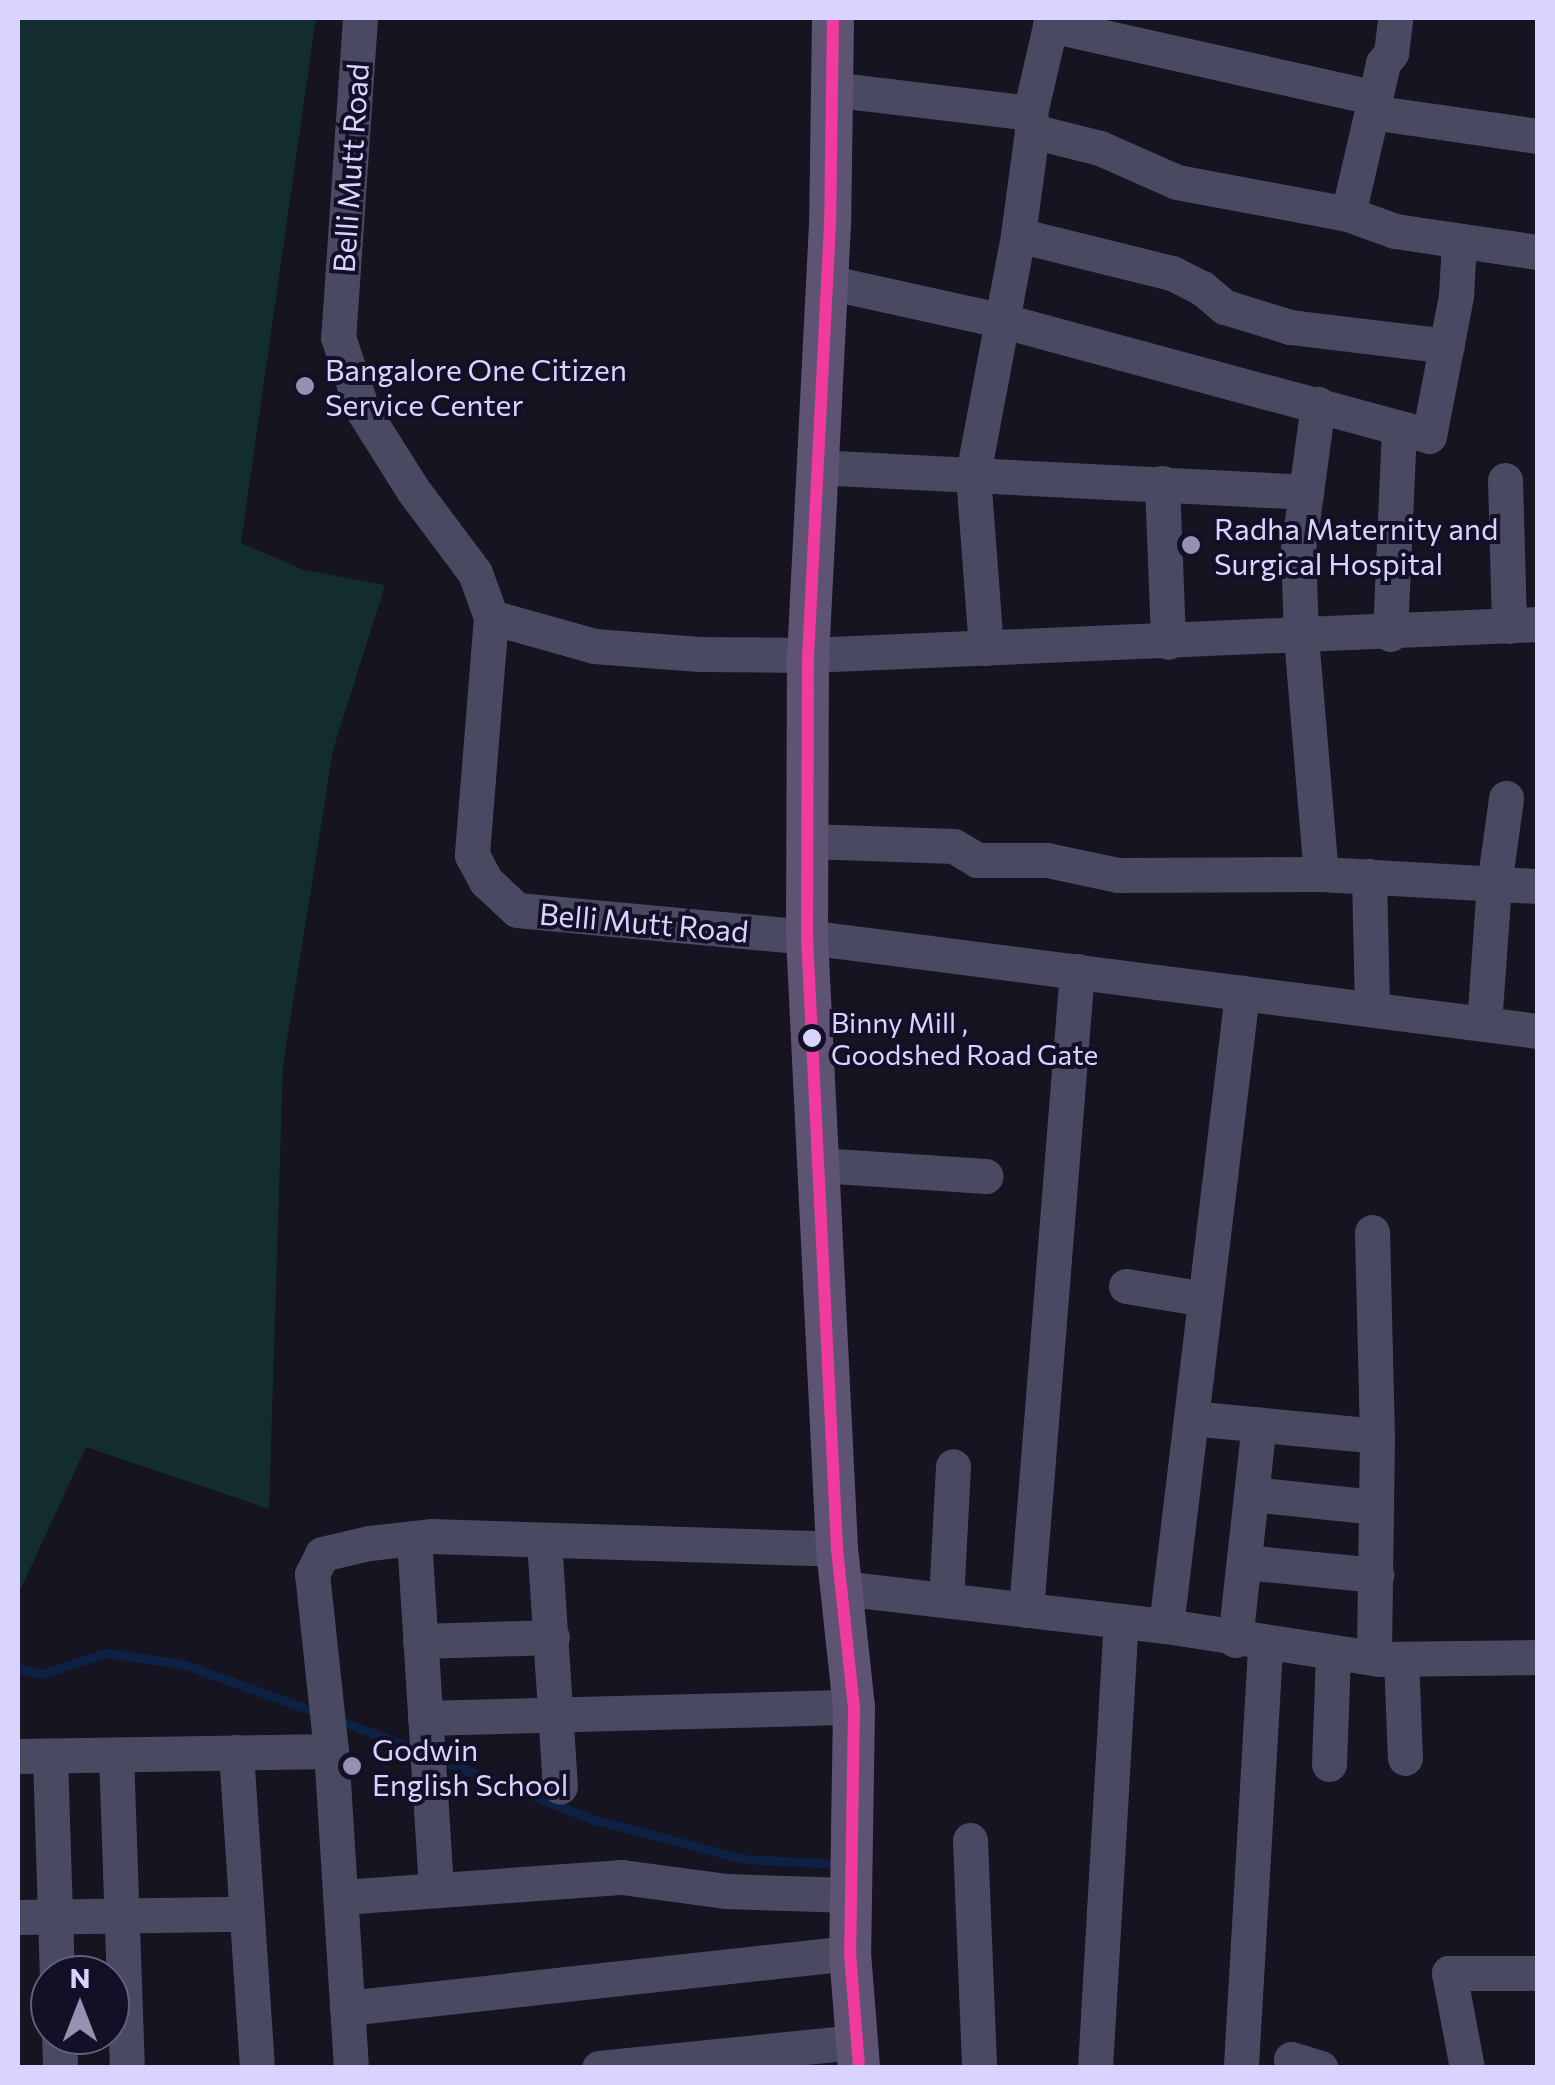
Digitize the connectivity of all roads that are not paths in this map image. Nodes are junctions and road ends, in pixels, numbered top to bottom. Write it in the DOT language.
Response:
graph roads {
  1 [pos="360,18"];
  2 [pos="832,18"];
  3 [pos="1395,18"];
  4 [pos="1052,21"];
  5 [pos="830,89"];
  6 [pos="1374,103"];
  7 [pos="1031,122"];
  8 [pos="1538,136"];
  9 [pos="1348,214"];
  10 [pos="1018,235"];
  11 [pos="1458,243"];
  12 [pos="1538,252"];
  13 [pos="827,282"];
  14 [pos="1000,320"];
  15 [pos="1447,346"];
  16 [pos="1318,404"];
  17 [pos="1399,428"];
  18 [pos="815,466"];
  19 [pos="973,474"];
  20 [pos="1505,480"];
  21 [pos="1162,483"];
  22 [pos="1306,492"];
  23 [pos="491,617"];
  24 [pos="1524,625"];
  25 [pos="1390,634"];
  26 [pos="1301,637"];
  27 [pos="1168,642"];
  28 [pos="986,648"];
  29 [pos="808,655"];
  30 [pos="1506,798"];
  31 [pos="808,841"];
  32 [pos="1321,874"];
  33 [pos="1369,876"];
  34 [pos="1494,884"];
  35 [pos="1538,886"];
  36 [pos="808,937"];
  37 [pos="1077,972"];
  38 [pos="1242,993"];
  39 [pos="1372,1009"];
  40 [pos="1484,1024"];
  41 [pos="1538,1030"];
  42 [pos="819,1165"];
  43 [pos="986,1176"];
  44 [pos="1372,1232"];
  45 [pos="1126,1286"];
  46 [pos="1205,1299"];
  47 [pos="1191,1418"];
  48 [pos="1259,1424"];
  49 [pos="1377,1436"];
  50 [pos="954,1466"];
  51 [pos="1252,1494"];
  52 [pos="1376,1507"];
  53 [pos="414,1538"];
  54 [pos="544,1540"];
  55 [pos="1244,1562"];
  56 [pos="839,1568"];
  57 [pos="1376,1575"];
  58 [pos="946,1600"];
  59 [pos="1026,1610"];
  60 [pos="1121,1621"];
  61 [pos="1166,1626"];
  62 [pos="552,1637"];
  63 [pos="420,1641"];
  64 [pos="1250,1641"];
  65 [pos="1334,1653"];
  66 [pos="1538,1657"];
  67 [pos="1388,1658"];
  68 [pos="854,1706"];
  69 [pos="558,1714"];
  70 [pos="329,1730"];
  71 [pos="427,1742"];
  72 [pos="236,1752"];
  73 [pos="116,1755"];
  74 [pos="34,1756"];
  75 [pos="1405,1758"];
  76 [pos="1329,1764"];
  77 [pos="560,1786"];
  78 [pos="970,1840"];
  79 [pos="436,1890"];
  80 [pos="851,1895"];
  81 [pos="342,1897"];
  82 [pos="244,1914"];
  83 [pos="18,1917"];
  84 [pos="55,1918"];
  85 [pos="122,1918"];
  86 [pos="850,1953"];
  87 [pos="56,1955"];
  88 [pos="1538,1973"];
  89 [pos="347,2008"];
  90 [pos="858,2055"];
  91 [pos="1241,2066"];
  92 [pos="128,2068"];
  93 [pos="256,2068"];
  94 [pos="352,2068"];
  95 [pos="599,2068"];
  96 [pos="979,2068"];
  97 [pos="1096,2068"];
  98 [pos="1466,2068"];
  1 -- 23 [label="street, Belli Mutt Road"];
  2 -- 5 [label="main road"];
  3 -- 6 [label="street"];
  4 -- 6 [label="street"];
  4 -- 7 [label="street"];
  5 -- 7 [label="street"];
  5 -- 13 [label="main road"];
  6 -- 8 [label="street"];
  6 -- 9 [label="street"];
  7 -- 9 [label="street"];
  7 -- 10 [label="street"];
  9 -- 11 [label="street"];
  10 -- 14 [label="street"];
  10 -- 15 [label="street"];
  11 -- 12 [label="street"];
  11 -- 15 [label="street"];
  13 -- 14 [label="street"];
  13 -- 18 [label="main road"];
  14 -- 16 [label="street"];
  14 -- 19 [label="street"];
  15 -- 17 [label="street"];
  16 -- 17 [label="street"];
  16 -- 22 [label="street"];
  17 -- 25 [label="street"];
  18 -- 19 [label="street"];
  18 -- 29 [label="main road"];
  19 -- 21 [label="street"];
  19 -- 28 [label="street"];
  20 -- 24 [label="street"];
  21 -- 22 [label="street"];
  21 -- 27 [label="street"];
  22 -- 26 [label="street"];
  23 -- 29 [label="street"];
  23 -- 36 [label="street, Belli Mutt Road"];
  24 -- 25 [label="street"];
  25 -- 26 [label="street"];
  26 -- 27 [label="street"];
  26 -- 32 [label="street"];
  27 -- 28 [label="street"];
  28 -- 29 [label="street"];
  29 -- 31 [label="main road"];
  30 -- 34 [label="street"];
  31 -- 32 [label="street"];
  31 -- 36 [label="main road"];
  32 -- 33 [label="street"];
  33 -- 34 [label="street"];
  33 -- 39 [label="street"];
  34 -- 35 [label="street"];
  34 -- 40 [label="street"];
  36 -- 37 [label="street, Belli Mutt Road"];
  36 -- 42 [label="main road"];
  37 -- 38 [label="street, Belli Mutt Road"];
  37 -- 59 [label="street"];
  38 -- 39 [label="street, Belli Mutt Road"];
  38 -- 46 [label="street"];
  39 -- 40 [label="street, Belli Mutt Road"];
  40 -- 41 [label="street, Belli Mutt Road"];
  42 -- 43 [label="street"];
  42 -- 56 [label="main road"];
  44 -- 49 [label="street"];
  45 -- 46 [label="street"];
  46 -- 47 [label="street"];
  47 -- 48 [label="street"];
  47 -- 61 [label="street"];
  48 -- 49 [label="street"];
  48 -- 51 [label="street"];
  49 -- 52 [label="street"];
  50 -- 58 [label="street"];
  51 -- 52 [label="street"];
  51 -- 55 [label="street"];
  52 -- 57 [label="street"];
  53 -- 54 [label="street"];
  53 -- 63 [label="street"];
  53 -- 70 [label="street"];
  54 -- 56 [label="street"];
  54 -- 62 [label="street"];
  55 -- 57 [label="street"];
  55 -- 64 [label="street"];
  56 -- 58 [label="street"];
  56 -- 68 [label="main road"];
  57 -- 67 [label="street"];
  58 -- 59 [label="street"];
  59 -- 60 [label="street"];
  60 -- 61 [label="street"];
  60 -- 97 [label="street"];
  61 -- 64 [label="street"];
  62 -- 63 [label="street"];
  62 -- 69 [label="street"];
  63 -- 71 [label="street"];
  64 -- 65 [label="street"];
  64 -- 91 [label="street"];
  65 -- 67 [label="street"];
  65 -- 76 [label="street"];
  66 -- 67 [label="street"];
  67 -- 75 [label="street"];
  68 -- 69 [label="street"];
  68 -- 80 [label="main road"];
  69 -- 71 [label="street"];
  69 -- 77 [label="street"];
  70 -- 72 [label="street"];
  70 -- 81 [label="street"];
  71 -- 79 [label="street"];
  72 -- 73 [label="street"];
  72 -- 82 [label="street"];
  73 -- 74 [label="street"];
  73 -- 85 [label="street"];
  74 -- 84 [label="street"];
  78 -- 96 [label="street"];
  79 -- 80 [label="street"];
  79 -- 81 [label="street"];
  80 -- 86 [label="main road"];
  81 -- 89 [label="street"];
  82 -- 85 [label="street"];
  82 -- 93 [label="street"];
  83 -- 84 [label="street"];
  84 -- 85 [label="street"];
  84 -- 87 [label="street"];
  85 -- 92 [label="street"];
  86 -- 89 [label="street"];
  86 -- 90 [label="main road"];
  88 -- 98 [label="street"];
  89 -- 94 [label="street"];
  90 -- 95 [label="street"];
}
